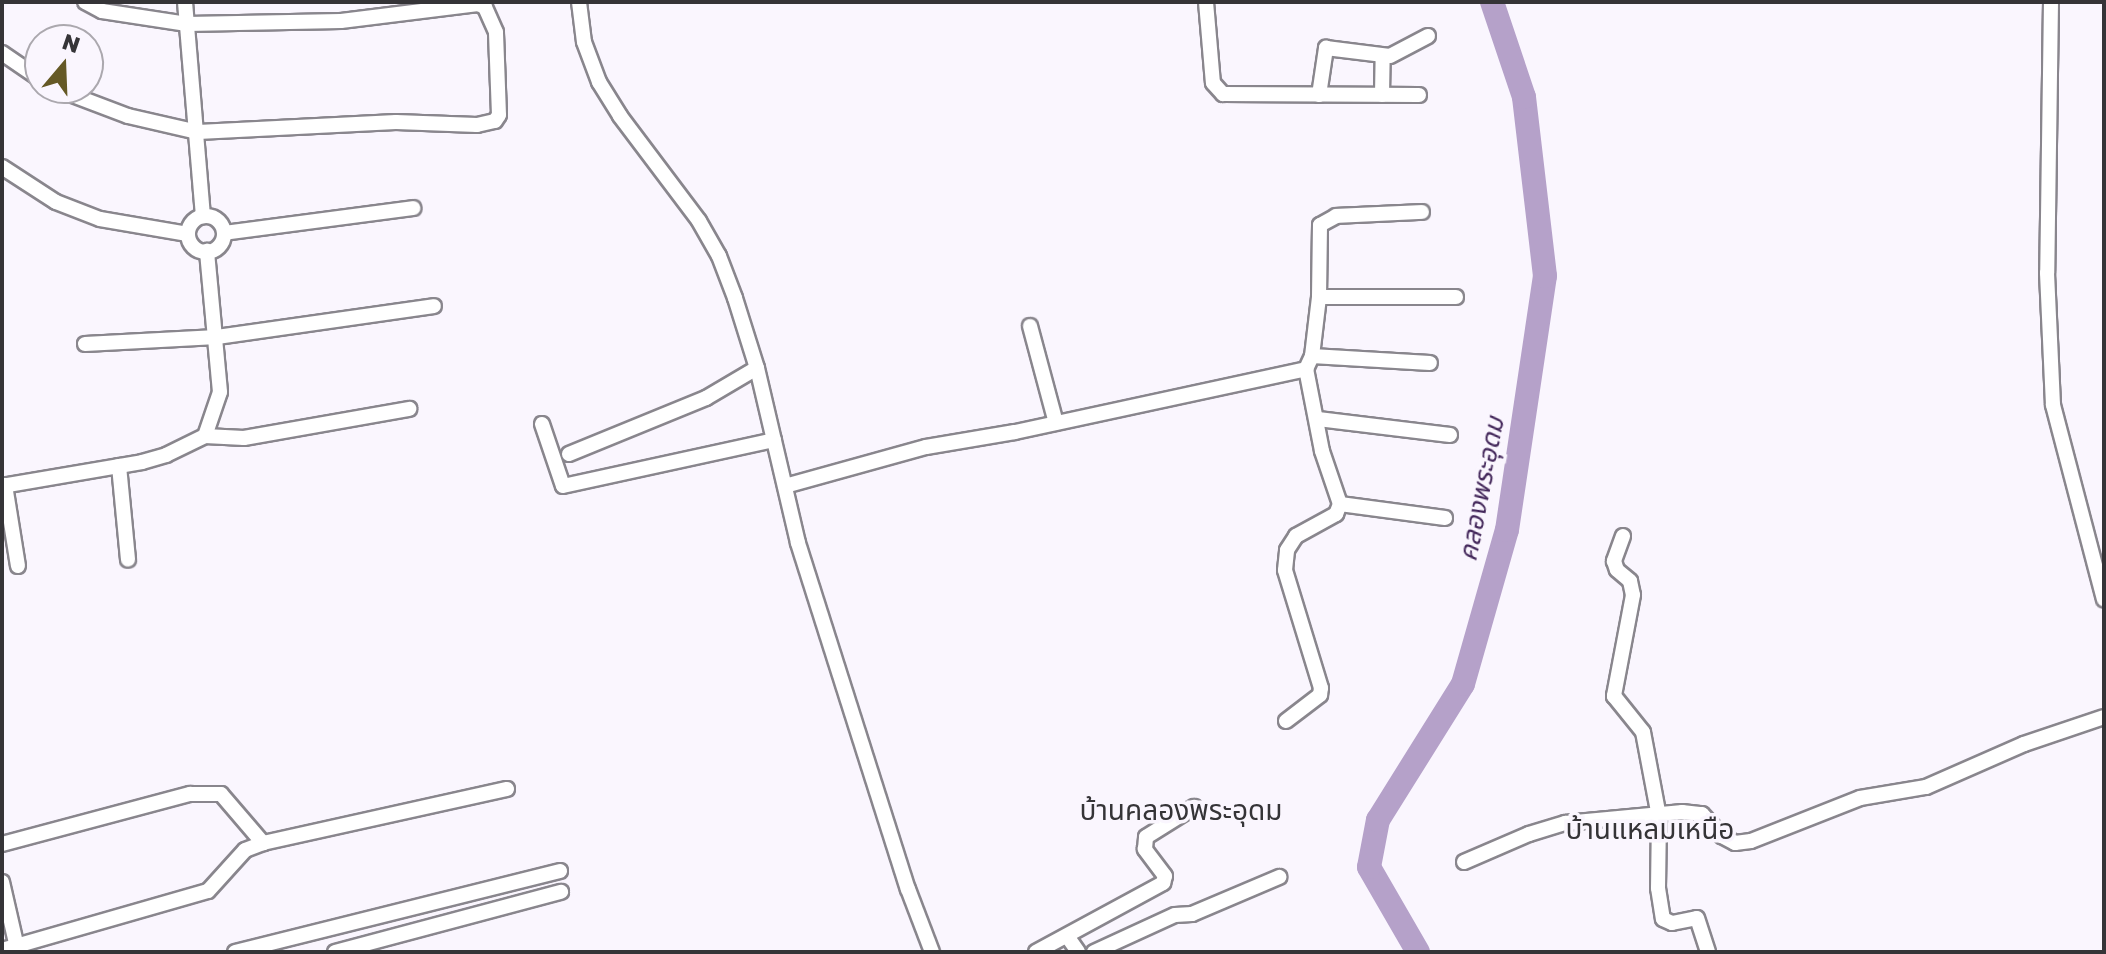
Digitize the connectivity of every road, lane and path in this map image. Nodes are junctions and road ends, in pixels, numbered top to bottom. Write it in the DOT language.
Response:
graph roads {
  1 [pos="85,2"];
  2 [pos="185,2"];
  3 [pos="579,2"];
  4 [pos="1206,2"];
  5 [pos="2051,2"];
  6 [pos="187,24"];
  7 [pos="1428,36"];
  8 [pos="2,53"];
  9 [pos="1383,56"];
  10 [pos="24,68"];
  11 [pos="1319,95"];
  12 [pos="1382,95"];
  13 [pos="1419,95"];
  14 [pos="96,104"];
  15 [pos="198,132"];
  16 [pos="2,167"];
  17 [pos="413,208"];
  18 [pos="1422,212"];
  19 [pos="203,216"];
  20 [pos="224,233"];
  21 [pos="188,234"];
  22 [pos="207,251"];
  23 [pos="1319,297"];
  24 [pos="1456,297"];
  25 [pos="434,306"];
  26 [pos="1030,326"];
  27 [pos="217,337"];
  28 [pos="85,344"];
  29 [pos="1309,362"];
  30 [pos="1430,363"];
  31 [pos="757,368"];
  32 [pos="409,409"];
  33 [pos="1318,419"];
  34 [pos="1056,423"];
  35 [pos="542,424"];
  36 [pos="1450,435"];
  37 [pos="205,436"];
  38 [pos="774,440"];
  39 [pos="569,454"];
  40 [pos="119,466"];
  41 [pos="4,486"];
  42 [pos="785,486"];
  43 [pos="1340,504"];
  44 [pos="1445,518"];
  45 [pos="1623,536"];
  46 [pos="128,560"];
  47 [pos="18,566"];
  48 [pos="2104,599"];
  49 [pos="2104,717"];
  50 [pos="1286,721"];
  51 [pos="507,789"];
  52 [pos="1194,807"];
  53 [pos="1659,817"];
  54 [pos="263,843"];
  55 [pos="2,844"];
  56 [pos="1464,862"];
  57 [pos="560,871"];
  58 [pos="1279,877"];
  59 [pos="2,882"];
  60 [pos="561,892"];
  61 [pos="1067,936"];
  62 [pos="12,949"];
  63 [pos="351,950"];
  64 [pos="235,952"];
  65 [pos="335,952"];
  66 [pos="932,952"];
  67 [pos="1036,952"];
  68 [pos="1078,952"];
  69 [pos="1094,952"];
  70 [pos="1708,952"];
  1 -- 6 [label="street"];
  2 -- 6 [label="street"];
  3 -- 31 [label="street"];
  4 -- 11 [label="street"];
  5 -- 48 [label="street"];
  6 -- 15 [label="street"];
  6 -- 15 [label="street"];
  7 -- 9 [label="street"];
  8 -- 10 [label="street"];
  9 -- 11 [label="street"];
  9 -- 12 [label="street"];
  11 -- 12 [label="street"];
  12 -- 13 [label="street"];
  14 -- 15 [label="street"];
  15 -- 19 [label="street"];
  16 -- 21 [label="street"];
  17 -- 20 [label="street"];
  18 -- 23 [label="street"];
  19 -- 20 [label="street"];
  19 -- 21 [label="street"];
  20 -- 22 [label="street"];
  21 -- 22 [label="street"];
  22 -- 27 [label="street"];
  23 -- 24 [label="street"];
  23 -- 29 [label="street"];
  25 -- 27 [label="street"];
  26 -- 34 [label="street"];
  27 -- 28 [label="street"];
  27 -- 37 [label="street"];
  29 -- 30 [label="street"];
  29 -- 33 [label="street"];
  29 -- 34 [label="street"];
  31 -- 38 [label="street"];
  31 -- 39 [label="street"];
  32 -- 37 [label="street"];
  33 -- 36 [label="street"];
  33 -- 43 [label="street"];
  34 -- 42 [label="street"];
  35 -- 38 [label="street"];
  37 -- 40 [label="street"];
  38 -- 42 [label="street"];
  40 -- 41 [label="street"];
  40 -- 46 [label="street"];
  41 -- 47 [label="street"];
  42 -- 66 [label="street"];
  43 -- 44 [label="street"];
  43 -- 50 [label="street"];
  45 -- 53 [label="street"];
  49 -- 53 [label="street"];
  51 -- 54 [label="street"];
  52 -- 61 [label="street"];
  53 -- 56 [label="street"];
  53 -- 70 [label="street"];
  54 -- 55 [label="street"];
  54 -- 62 [label="street"];
  57 -- 64 [label="street"];
  58 -- 69 [label="street"];
  59 -- 62 [label="street"];
  60 -- 63 [label="street"];
  61 -- 67 [label="street"];
  61 -- 68 [label="street"];
  63 -- 65 [label="street"];
}
